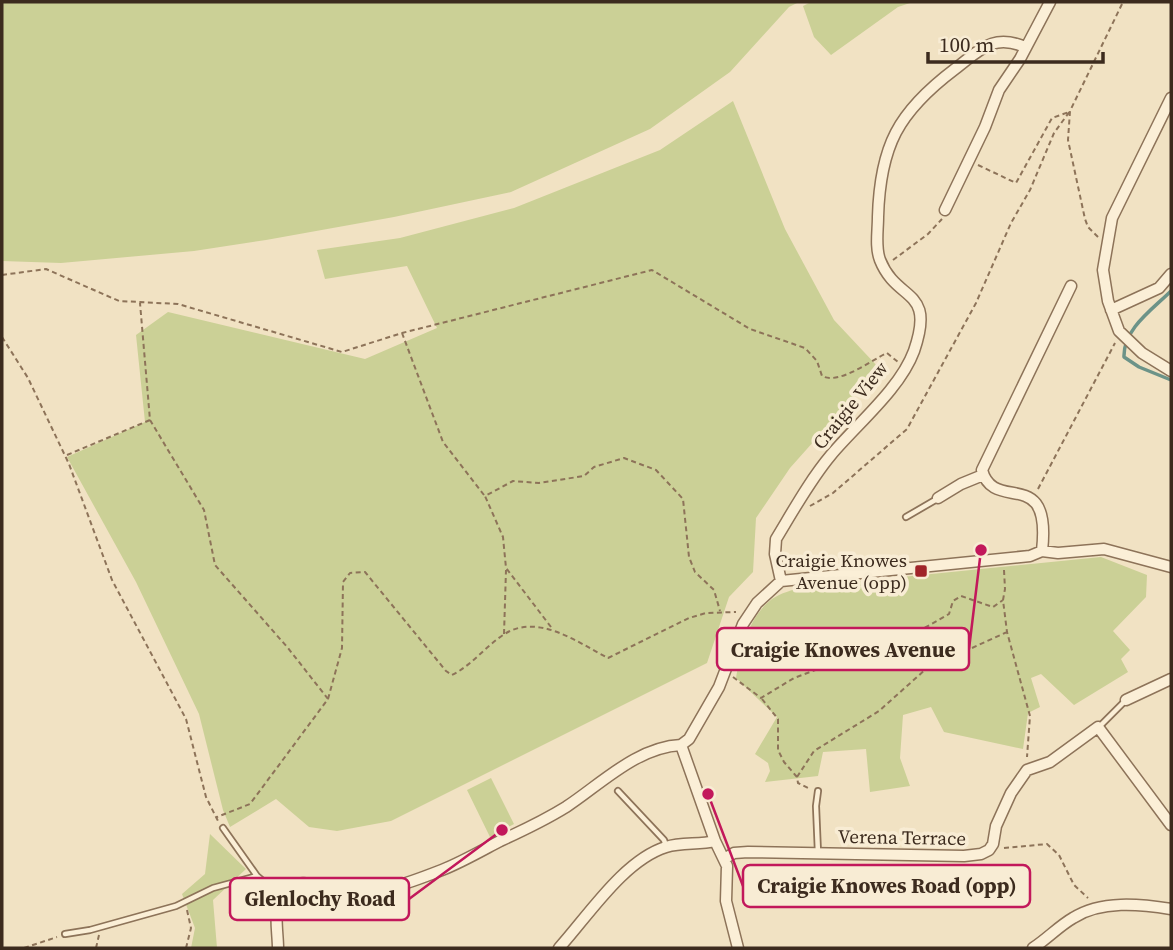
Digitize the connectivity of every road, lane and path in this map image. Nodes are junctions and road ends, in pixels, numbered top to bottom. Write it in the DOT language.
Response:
graph roads {
  1 [pos="1050,2"];
  2 [pos="1123,2"];
  3 [pos="1025,47"];
  4 [pos="1171,98"];
  5 [pos="1070,111"];
  6 [pos="969,160"];
  7 [pos="945,211"];
  8 [pos="1106,244"];
  9 [pos="884,267"];
  10 [pos="1171,274"];
  11 [pos="2,275"];
  12 [pos="1070,286"];
  13 [pos="140,302"];
  14 [pos="1111,310"];
  15 [pos="402,333"];
  16 [pos="1123,335"];
  17 [pos="2,337"];
  18 [pos="904,368"];
  19 [pos="1171,371"];
  20 [pos="150,420"];
  21 [pos="65,456"];
  22 [pos="983,475"];
  23 [pos="1037,490"];
  24 [pos="485,496"];
  25 [pos="938,498"];
  26 [pos="808,507"];
  27 [pos="906,517"];
  28 [pos="1042,551"];
  29 [pos="1003,559"];
  30 [pos="1171,567"];
  31 [pos="506,568"];
  32 [pos="781,581"];
  33 [pos="1003,600"];
  34 [pos="720,612"];
  35 [pos="751,613"];
  36 [pos="552,629"];
  37 [pos="1007,632"];
  38 [pos="504,634"];
  39 [pos="912,635"];
  40 [pos="945,659"];
  41 [pos="725,673"];
  42 [pos="1171,679"];
  43 [pos="761,698"];
  44 [pos="328,699"];
  45 [pos="1126,700"];
  46 [pos="1098,727"];
  47 [pos="681,745"];
  48 [pos="1030,768"];
  49 [pos="797,777"];
  50 [pos="618,791"];
  51 [pos="818,791"];
  52 [pos="816,806"];
  53 [pos="216,817"];
  54 [pos="1171,825"];
  55 [pos="223,828"];
  56 [pos="715,841"];
  57 [pos="666,847"];
  58 [pos="989,850"];
  59 [pos="818,853"];
  60 [pos="724,859"];
  61 [pos="257,876"];
  62 [pos="281,896"];
  63 [pos="186,902"];
  64 [pos="1094,909"];
  65 [pos="1171,909"];
  66 [pos="101,927"];
  67 [pos="65,934"];
  68 [pos="24,948"];
  69 [pos="96,948"];
  70 [pos="186,948"];
  71 [pos="278,948"];
  72 [pos="559,948"];
  73 [pos="738,948"];
  74 [pos="1033,948"];
  1 -- 3 [label="street"];
  2 -- 5 [label="path"];
  3 -- 6 [label="street"];
  3 -- 9 [label="street"];
  4 -- 8 [label="street"];
  5 -- 6 [label="path"];
  5 -- 8 [label="path"];
  5 -- 26 [label="path"];
  6 -- 7 [label="street"];
  7 -- 9 [label="path"];
  8 -- 14 [label="street"];
  9 -- 18 [label="street, Craigie View"];
  10 -- 14 [label="street"];
  11 -- 13 [label="path"];
  12 -- 22 [label="street"];
  13 -- 15 [label="path"];
  13 -- 20 [label="path"];
  14 -- 16 [label="street"];
  15 -- 18 [label="path"];
  15 -- 24 [label="path"];
  16 -- 19 [label="street"];
  16 -- 23 [label="path"];
  17 -- 21 [label="path"];
  18 -- 32 [label="street, Craigie View"];
  20 -- 21 [label="path"];
  20 -- 44 [label="path"];
  21 -- 53 [label="path"];
  22 -- 25 [label="street"];
  22 -- 28 [label="street"];
  24 -- 31 [label="path"];
  24 -- 34 [label="path"];
  25 -- 27 [label="lane"];
  28 -- 29 [label="street"];
  28 -- 30 [label="street"];
  29 -- 32 [label="street"];
  29 -- 33 [label="path"];
  31 -- 36 [label="path"];
  31 -- 38 [label="path"];
  32 -- 35 [label="street"];
  33 -- 37 [label="path"];
  33 -- 39 [label="path"];
  34 -- 35 [label="path"];
  34 -- 36 [label="path"];
  35 -- 41 [label="street"];
  36 -- 38 [label="path"];
  37 -- 40 [label="path"];
  37 -- 48 [label="path"];
  38 -- 44 [label="path"];
  39 -- 40 [label="path"];
  39 -- 43 [label="path"];
  40 -- 49 [label="path"];
  41 -- 43 [label="path"];
  41 -- 47 [label="street"];
  42 -- 45 [label="street"];
  43 -- 49 [label="path"];
  44 -- 53 [label="path"];
  45 -- 46 [label="lane"];
  46 -- 48 [label="street, Verena Terrace"];
  46 -- 54 [label="street"];
  47 -- 56 [label="street"];
  47 -- 62 [label="street"];
  48 -- 58 [label="street, Verena Terrace"];
  49 -- 52 [label="path"];
  50 -- 57 [label="lane"];
  51 -- 52 [label="lane"];
  52 -- 59 [label="lane"];
  53 -- 55 [label="path"];
  55 -- 61 [label="lane"];
  56 -- 57 [label="street"];
  56 -- 60 [label="street"];
  57 -- 72 [label="street"];
  58 -- 59 [label="street, Verena Terrace"];
  58 -- 64 [label="path"];
  59 -- 60 [label="street, Verena Terrace"];
  60 -- 73 [label="street"];
  61 -- 62 [label="lane"];
  61 -- 63 [label="lane"];
  62 -- 71 [label="street"];
  63 -- 66 [label="lane"];
  63 -- 70 [label="path"];
  64 -- 65 [label="street"];
  64 -- 74 [label="street"];
  66 -- 67 [label="lane"];
  66 -- 69 [label="path"];
  67 -- 68 [label="path"];
}
